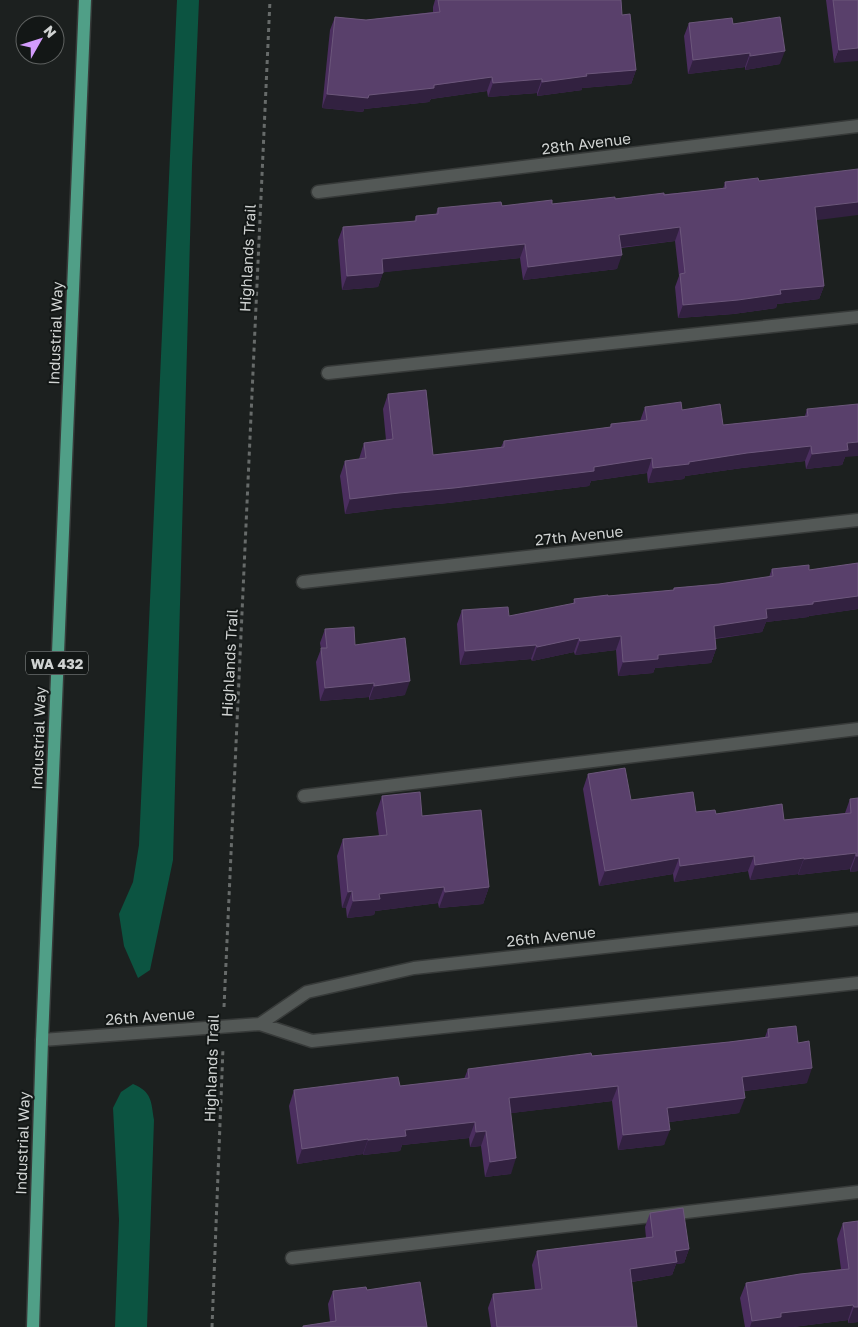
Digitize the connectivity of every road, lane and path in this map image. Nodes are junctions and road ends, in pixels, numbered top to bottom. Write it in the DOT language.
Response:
graph roads {
  1 [pos="85,0"];
  2 [pos="270,0"];
  3 [pos="858,126"];
  4 [pos="318,192"];
  5 [pos="858,317"];
  6 [pos="328,373"];
  7 [pos="858,520"];
  8 [pos="303,582"];
  9 [pos="858,729"];
  10 [pos="304,796"];
  11 [pos="858,919"];
  12 [pos="858,983"];
  13 [pos="260,1024"];
  14 [pos="224,1026"];
  15 [pos="42,1040"];
  16 [pos="858,1192"];
  17 [pos="292,1258"];
  18 [pos="33,1327"];
  19 [pos="212,1327"];
  1 -- 15 [label="main road, Industrial Way / WA 432"];
  2 -- 14 [label="path, Highlands Trail"];
  3 -- 4 [label="street, 28th Avenue"];
  5 -- 6 [label="street"];
  7 -- 8 [label="street, 27th Avenue"];
  9 -- 10 [label="street"];
  11 -- 13 [label="street, 26th Avenue"];
  12 -- 13 [label="street, 26th Avenue"];
  13 -- 14 [label="street, 26th Avenue"];
  14 -- 15 [label="street, 26th Avenue"];
  14 -- 19 [label="path, Highlands Trail"];
  15 -- 18 [label="main road, Industrial Way / WA 432"];
  16 -- 17 [label="street"];
}
